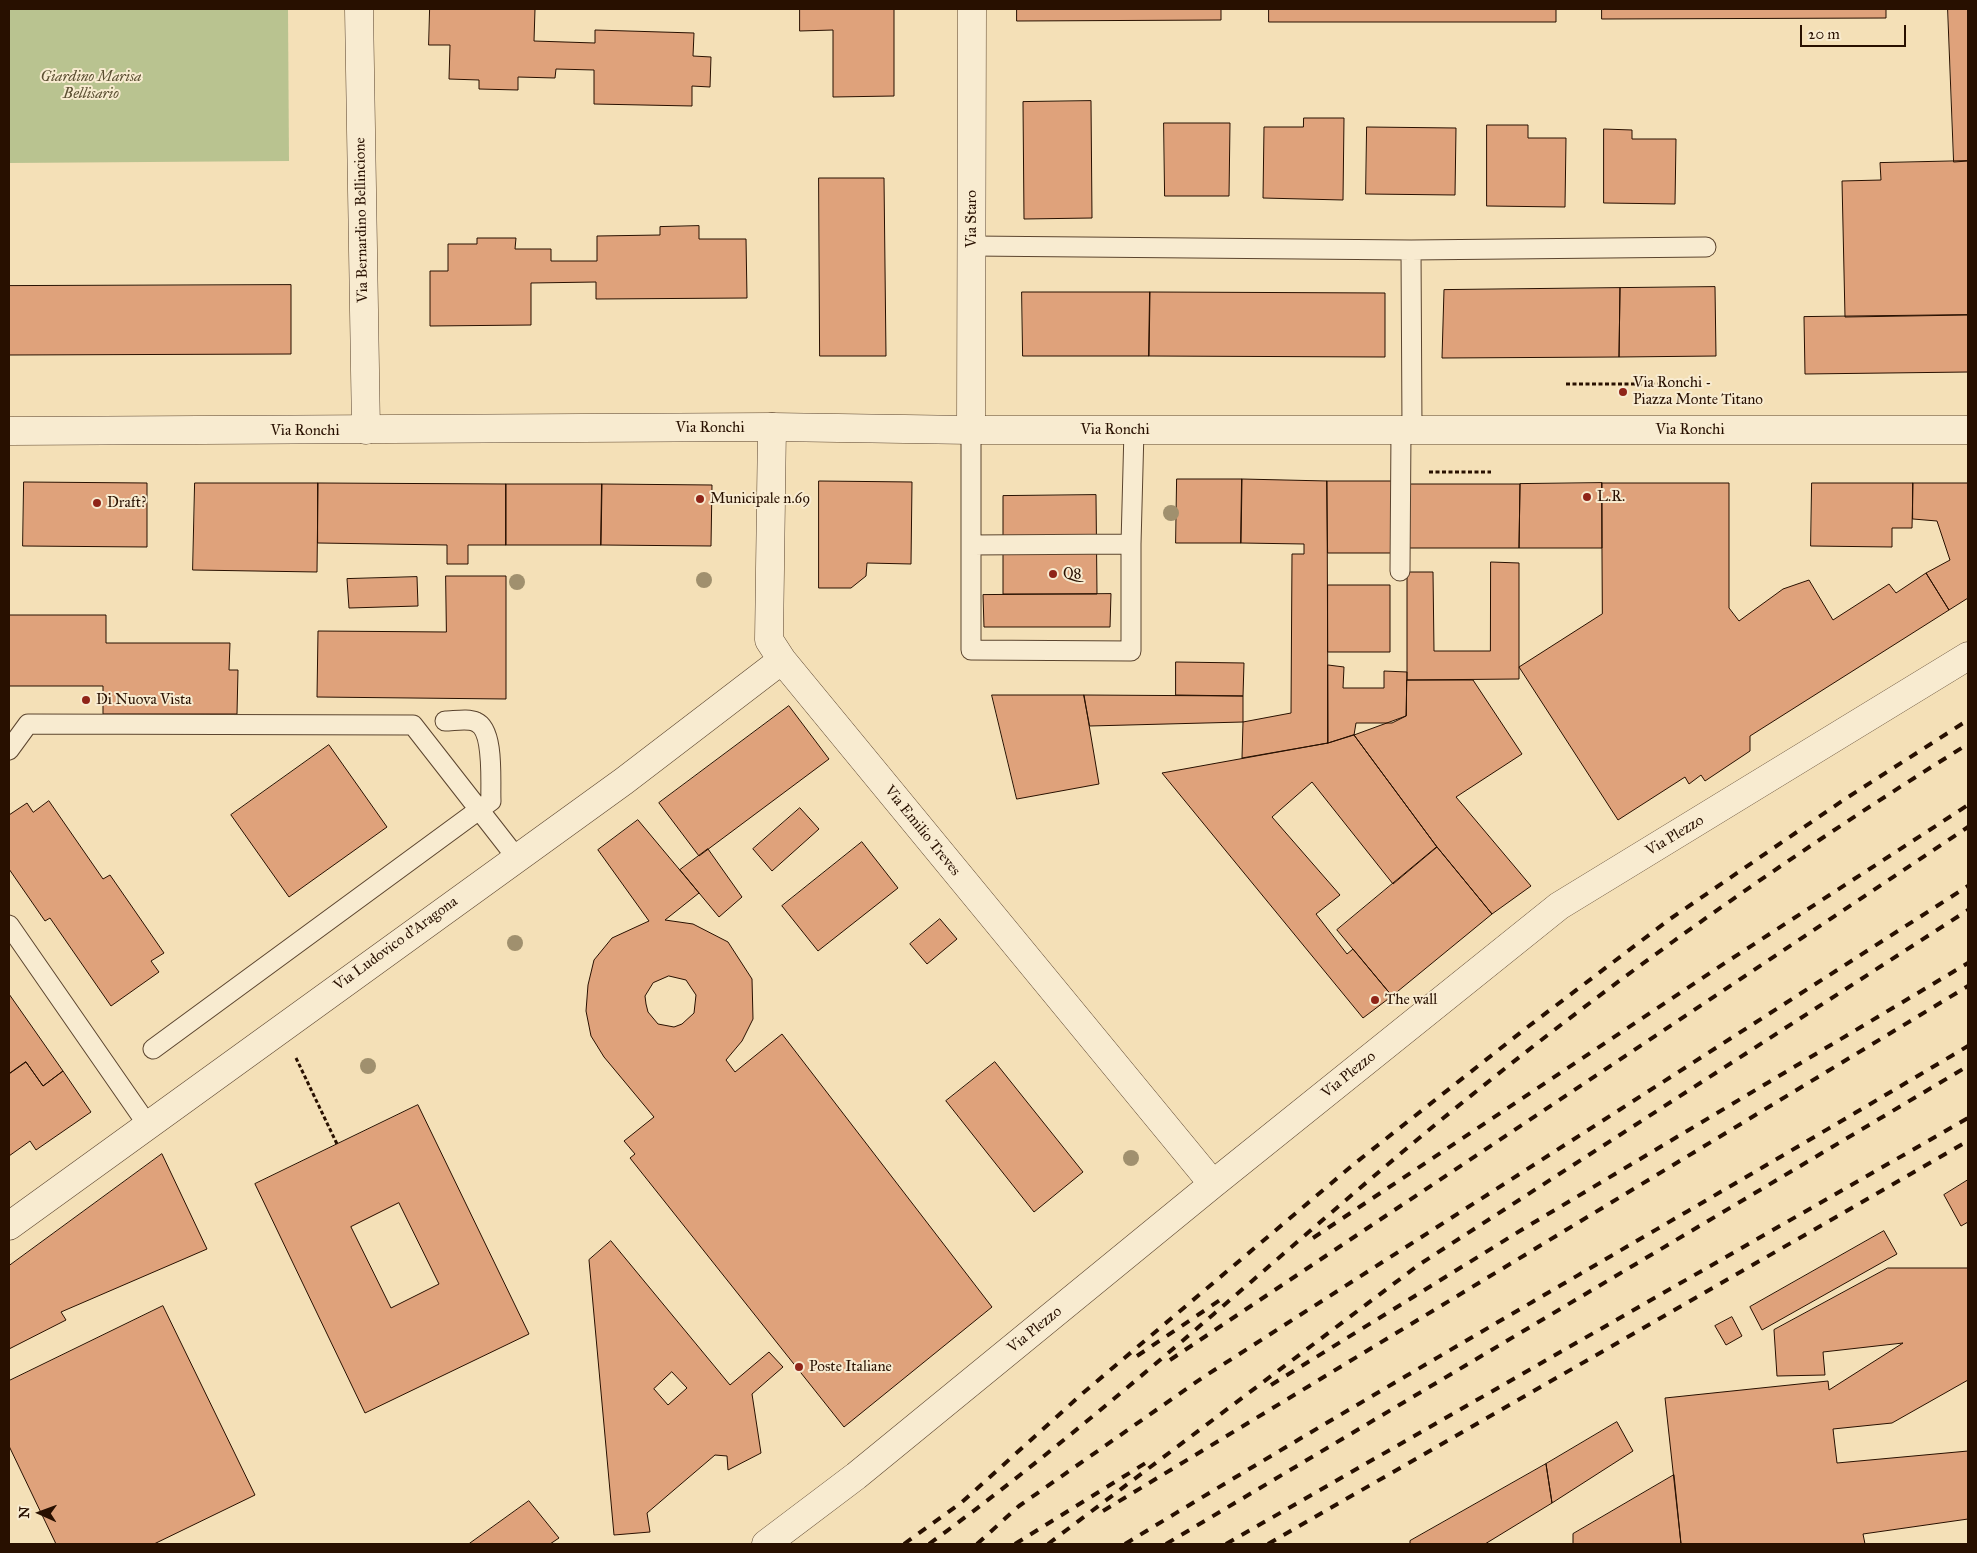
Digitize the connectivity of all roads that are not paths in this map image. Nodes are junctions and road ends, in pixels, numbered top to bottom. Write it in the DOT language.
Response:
graph roads {
  1 [pos="359,9"];
  2 [pos="972,9"];
  3 [pos="972,246"];
  4 [pos="1706,247"];
  5 [pos="1412,250"];
  6 [pos="772,427"];
  7 [pos="366,430"];
  8 [pos="972,430"];
  9 [pos="1134,430"];
  10 [pos="1406,430"];
  11 [pos="1968,430"];
  12 [pos="9,431"];
  13 [pos="1131,544"];
  14 [pos="971,545"];
  15 [pos="1400,571"];
  16 [pos="1968,656"];
  17 [pos="782,660"];
  18 [pos="445,721"];
  19 [pos="9,750"];
  20 [pos="480,810"];
  21 [pos="516,857"];
  22 [pos="9,925"];
  23 [pos="153,1049"];
  24 [pos="147,1124"];
  25 [pos="1213,1184"];
  26 [pos="9,1226"];
  27 [pos="766,1544"];
  1 -- 7 [label="street, Via Bernardino Bellincione"];
  2 -- 3 [label="street, Via Staro"];
  3 -- 5 [label="lane"];
  3 -- 8 [label="street, Via Staro"];
  4 -- 5 [label="lane"];
  5 -- 10 [label="lane"];
  6 -- 7 [label="street, Via Ronchi"];
  6 -- 8 [label="street, Via Ronchi"];
  6 -- 17 [label="street, Via Emilio Treves"];
  7 -- 12 [label="street, Via Ronchi"];
  8 -- 9 [label="street, Via Ronchi"];
  8 -- 14 [label="lane"];
  9 -- 10 [label="street, Via Ronchi"];
  9 -- 13 [label="lane"];
  10 -- 11 [label="street, Via Ronchi"];
  10 -- 15 [label="lane"];
  13 -- 14 [label="lane"];
  13 -- 14 [label="lane"];
  16 -- 25 [label="street, Via Plezzo"];
  17 -- 21 [label="street, Via Ludovico d'Aragona"];
  17 -- 25 [label="street, Via Emilio Treves"];
  18 -- 20 [label="lane"];
  19 -- 20 [label="lane"];
  20 -- 21 [label="lane"];
  20 -- 23 [label="lane"];
  21 -- 24 [label="street, Via Ludovico d'Aragona"];
  22 -- 24 [label="lane"];
  24 -- 26 [label="street, Via Ludovico d'Aragona"];
  25 -- 27 [label="street, Via Plezzo"];
}
